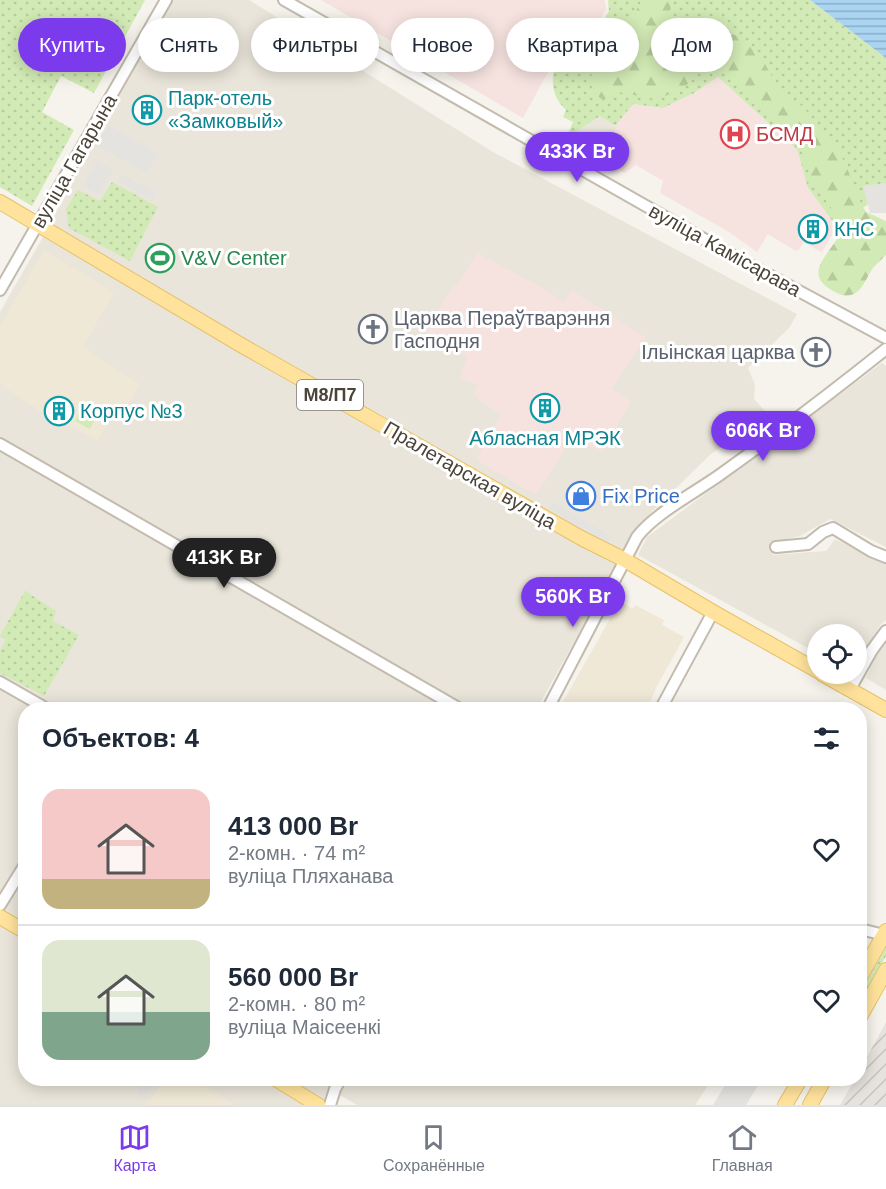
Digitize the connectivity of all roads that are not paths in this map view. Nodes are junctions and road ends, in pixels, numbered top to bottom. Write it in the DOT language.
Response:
graph roads {
  1 [pos="166,0"];
  2 [pos="284,0"];
  3 [pos="0,202"];
  4 [pos="38,225"];
  5 [pos="0,290"];
  6 [pos="886,338"];
  7 [pos="886,349"];
  8 [pos="0,444"];
  9 [pos="776,547"];
  10 [pos="886,557"];
  11 [pos="625,560"];
  12 [pos="713,612"];
  13 [pos="886,631"];
  14 [pos="807,665"];
  15 [pos="0,682"];
  16 [pos="841,684"];
  17 [pos="850,689"];
  18 [pos="35,702"];
  19 [pos="448,702"];
  20 [pos="551,702"];
  21 [pos="664,702"];
  22 [pos="885,708"];
  23 [pos="18,876"];
  24 [pos="0,905"];
  25 [pos="0,917"];
  26 [pos="18,927"];
  27 [pos="867,930"];
  28 [pos="885,933"];
  29 [pos="867,965"];
  30 [pos="886,970"];
  31 [pos="867,1004"];
  32 [pos="287,1086"];
  33 [pos="337,1086"];
  34 [pos="796,1086"];
  35 [pos="821,1086"];
  36 [pos="318,1105"];
  37 [pos="330,1105"];
  38 [pos="785,1105"];
  39 [pos="810,1105"];
  1 -- 4 [label="street, вуліца Гагарына"];
  2 -- 6 [label="street, вуліца Камісарава"];
  3 -- 4 [label="main road, Пралетарская вуліца / М8/П7"];
  4 -- 5 [label="street, вуліца Гагарына"];
  4 -- 11 [label="main road, Пралетарская вуліца / М8/П7"];
  7 -- 11 [label="street"];
  8 -- 19 [label="street"];
  9 -- 10 [label="street"];
  11 -- 12 [label="main road, Пралетарская вуліца / М8/П7"];
  11 -- 20 [label="street"];
  12 -- 14 [label="main road, Пралетарская вуліца / М8/П7"];
  12 -- 21 [label="street"];
  13 -- 17 [label="street"];
  15 -- 18 [label="street"];
  16 -- 17 [label="main road"];
  17 -- 22 [label="main road"];
  23 -- 24 [label="street"];
  25 -- 26 [label="main road"];
  27 -- 28 [label="street"];
  28 -- 29 [label="main road"];
  30 -- 31 [label="main road"];
  32 -- 36 [label="main road"];
  33 -- 37 [label="street"];
  34 -- 38 [label="main road"];
  35 -- 39 [label="main road"];
}
